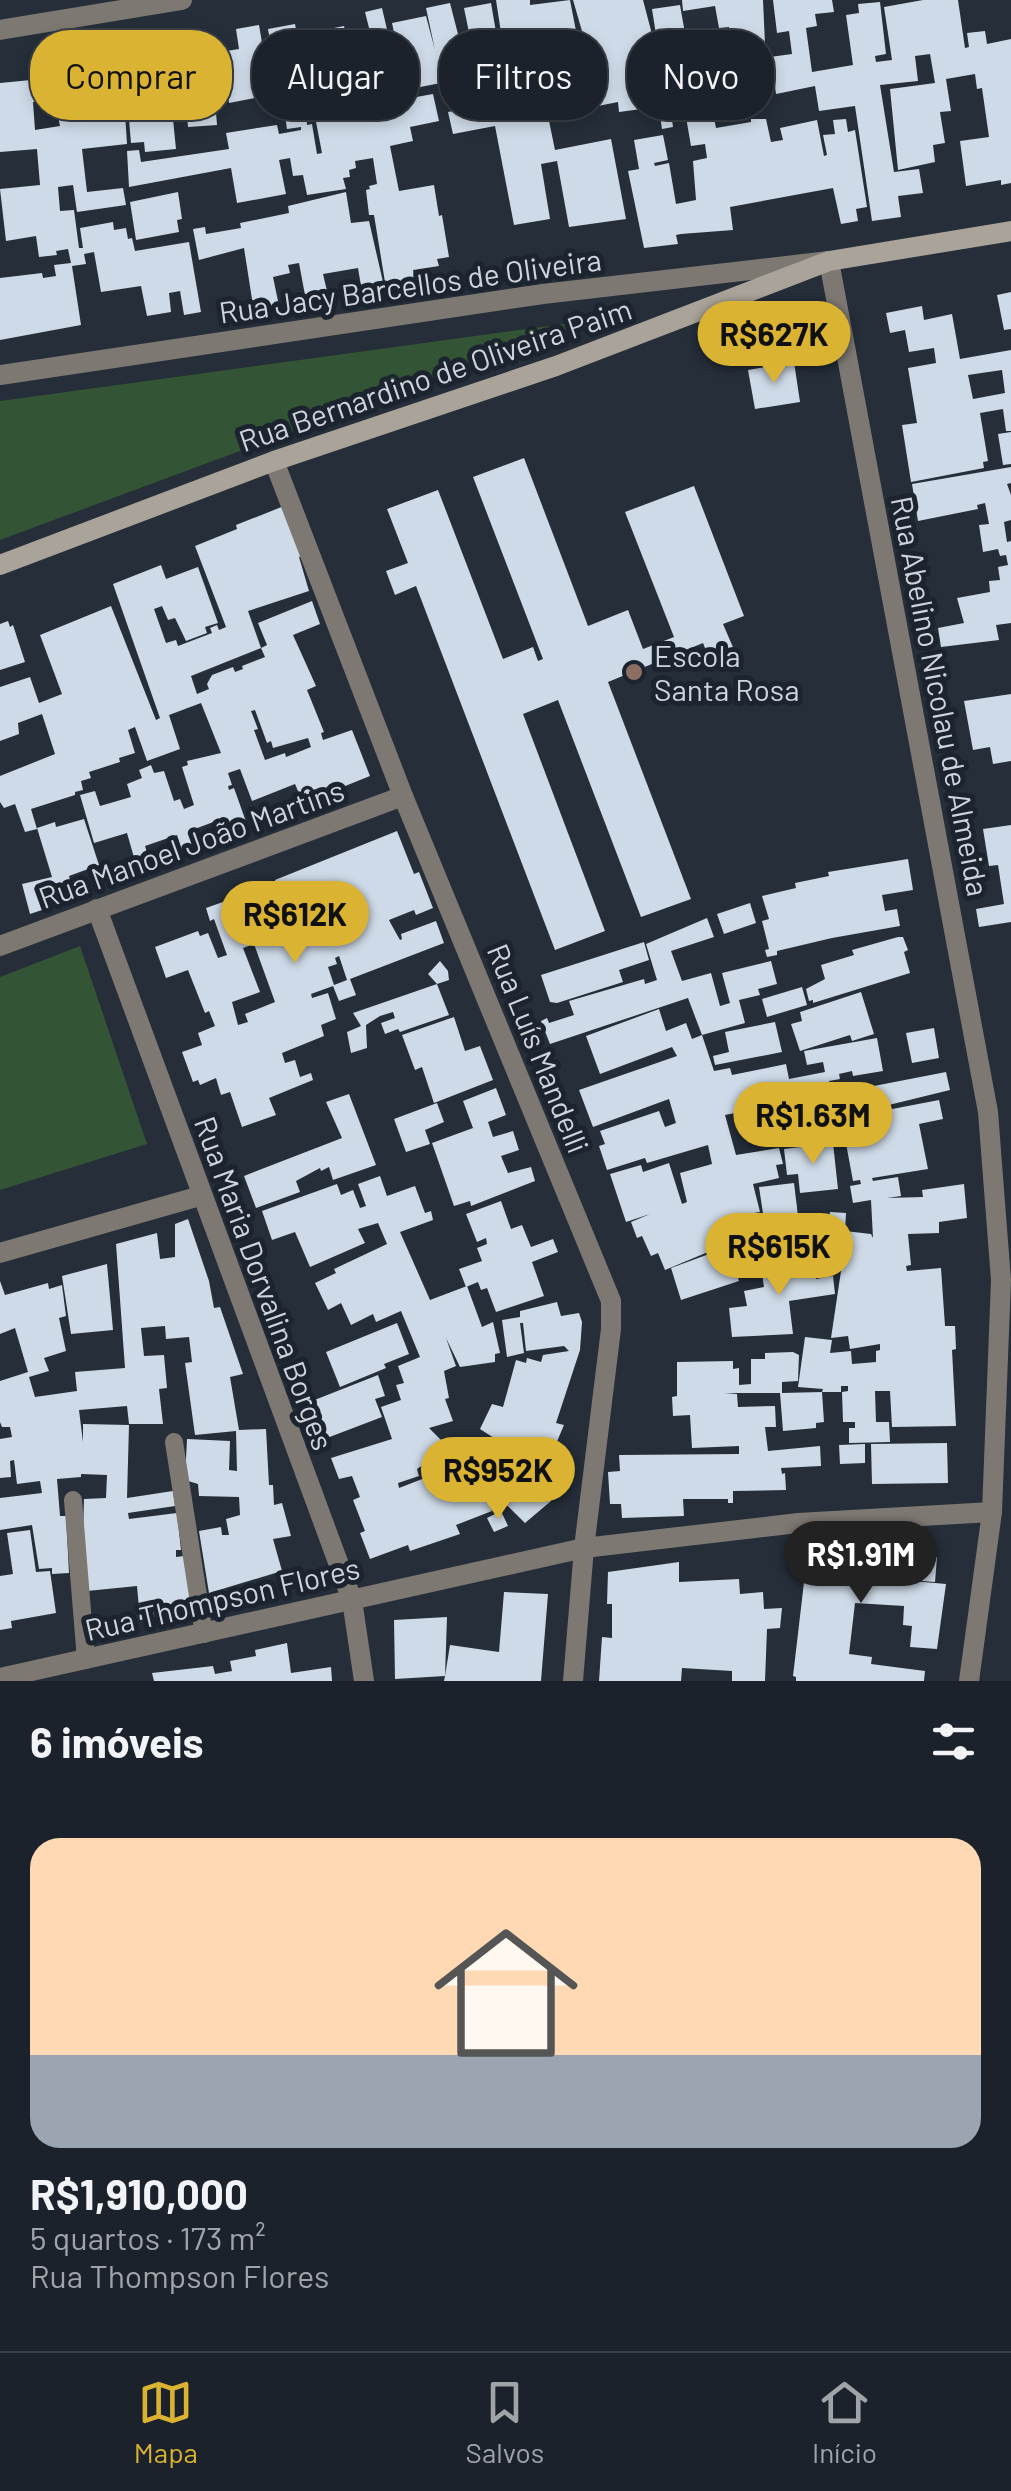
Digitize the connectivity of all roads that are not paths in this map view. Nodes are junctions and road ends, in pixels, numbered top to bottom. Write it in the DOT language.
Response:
graph roads {
  1 [pos="182,0"];
  2 [pos="0,30"];
  3 [pos="1011,232"];
  4 [pos="828,261"];
  5 [pos="0,375"];
  6 [pos="274,461"];
  7 [pos="0,565"];
  8 [pos="404,796"];
  9 [pos="97,909"];
  10 [pos="0,946"];
  11 [pos="200,1196"];
  12 [pos="0,1253"];
  13 [pos="174,1442"];
  14 [pos="74,1500"];
  15 [pos="992,1512"];
  16 [pos="584,1548"];
  17 [pos="352,1600"];
  18 [pos="204,1634"];
  19 [pos="86,1660"];
  20 [pos="0,1678"];
  21 [pos="364,1681"];
  22 [pos="573,1681"];
  23 [pos="969,1681"];
  1 -- 2 [label="street"];
  3 -- 4 [label="street, Rua Bernardino de Oliveira Paim"];
  4 -- 5 [label="street, Rua Jacy Barcellos de Oliveira"];
  4 -- 6 [label="street, Rua Bernardino de Oliveira Paim"];
  4 -- 15 [label="street, Rua Abelino Nicolau de Almeida"];
  6 -- 7 [label="street, Rua Bernardino de Oliveira Paim"];
  6 -- 8 [label="street, Rua Luís Mandelli"];
  8 -- 9 [label="street, Rua Manoel João Martins"];
  8 -- 16 [label="street, Rua Luís Mandelli"];
  9 -- 10 [label="street, Rua Manoel João Martins"];
  9 -- 11 [label="street, Rua Maria Dorvalina Borges"];
  11 -- 12 [label="street"];
  11 -- 17 [label="street, Rua Maria Dorvalina Borges"];
  13 -- 18 [label="lane"];
  14 -- 19 [label="lane"];
  15 -- 16 [label="street, Rua Thompson Flores"];
  15 -- 23 [label="street, Rua Abelino Nicolau de Almeida"];
  16 -- 17 [label="street, Rua Thompson Flores"];
  16 -- 22 [label="street, Rua Luís Mandelli"];
  17 -- 18 [label="street, Rua Thompson Flores"];
  17 -- 21 [label="street, Rua Maria Dorvalina Borges"];
  18 -- 19 [label="street, Rua Thompson Flores"];
  19 -- 20 [label="street, Rua Thompson Flores"];
}
